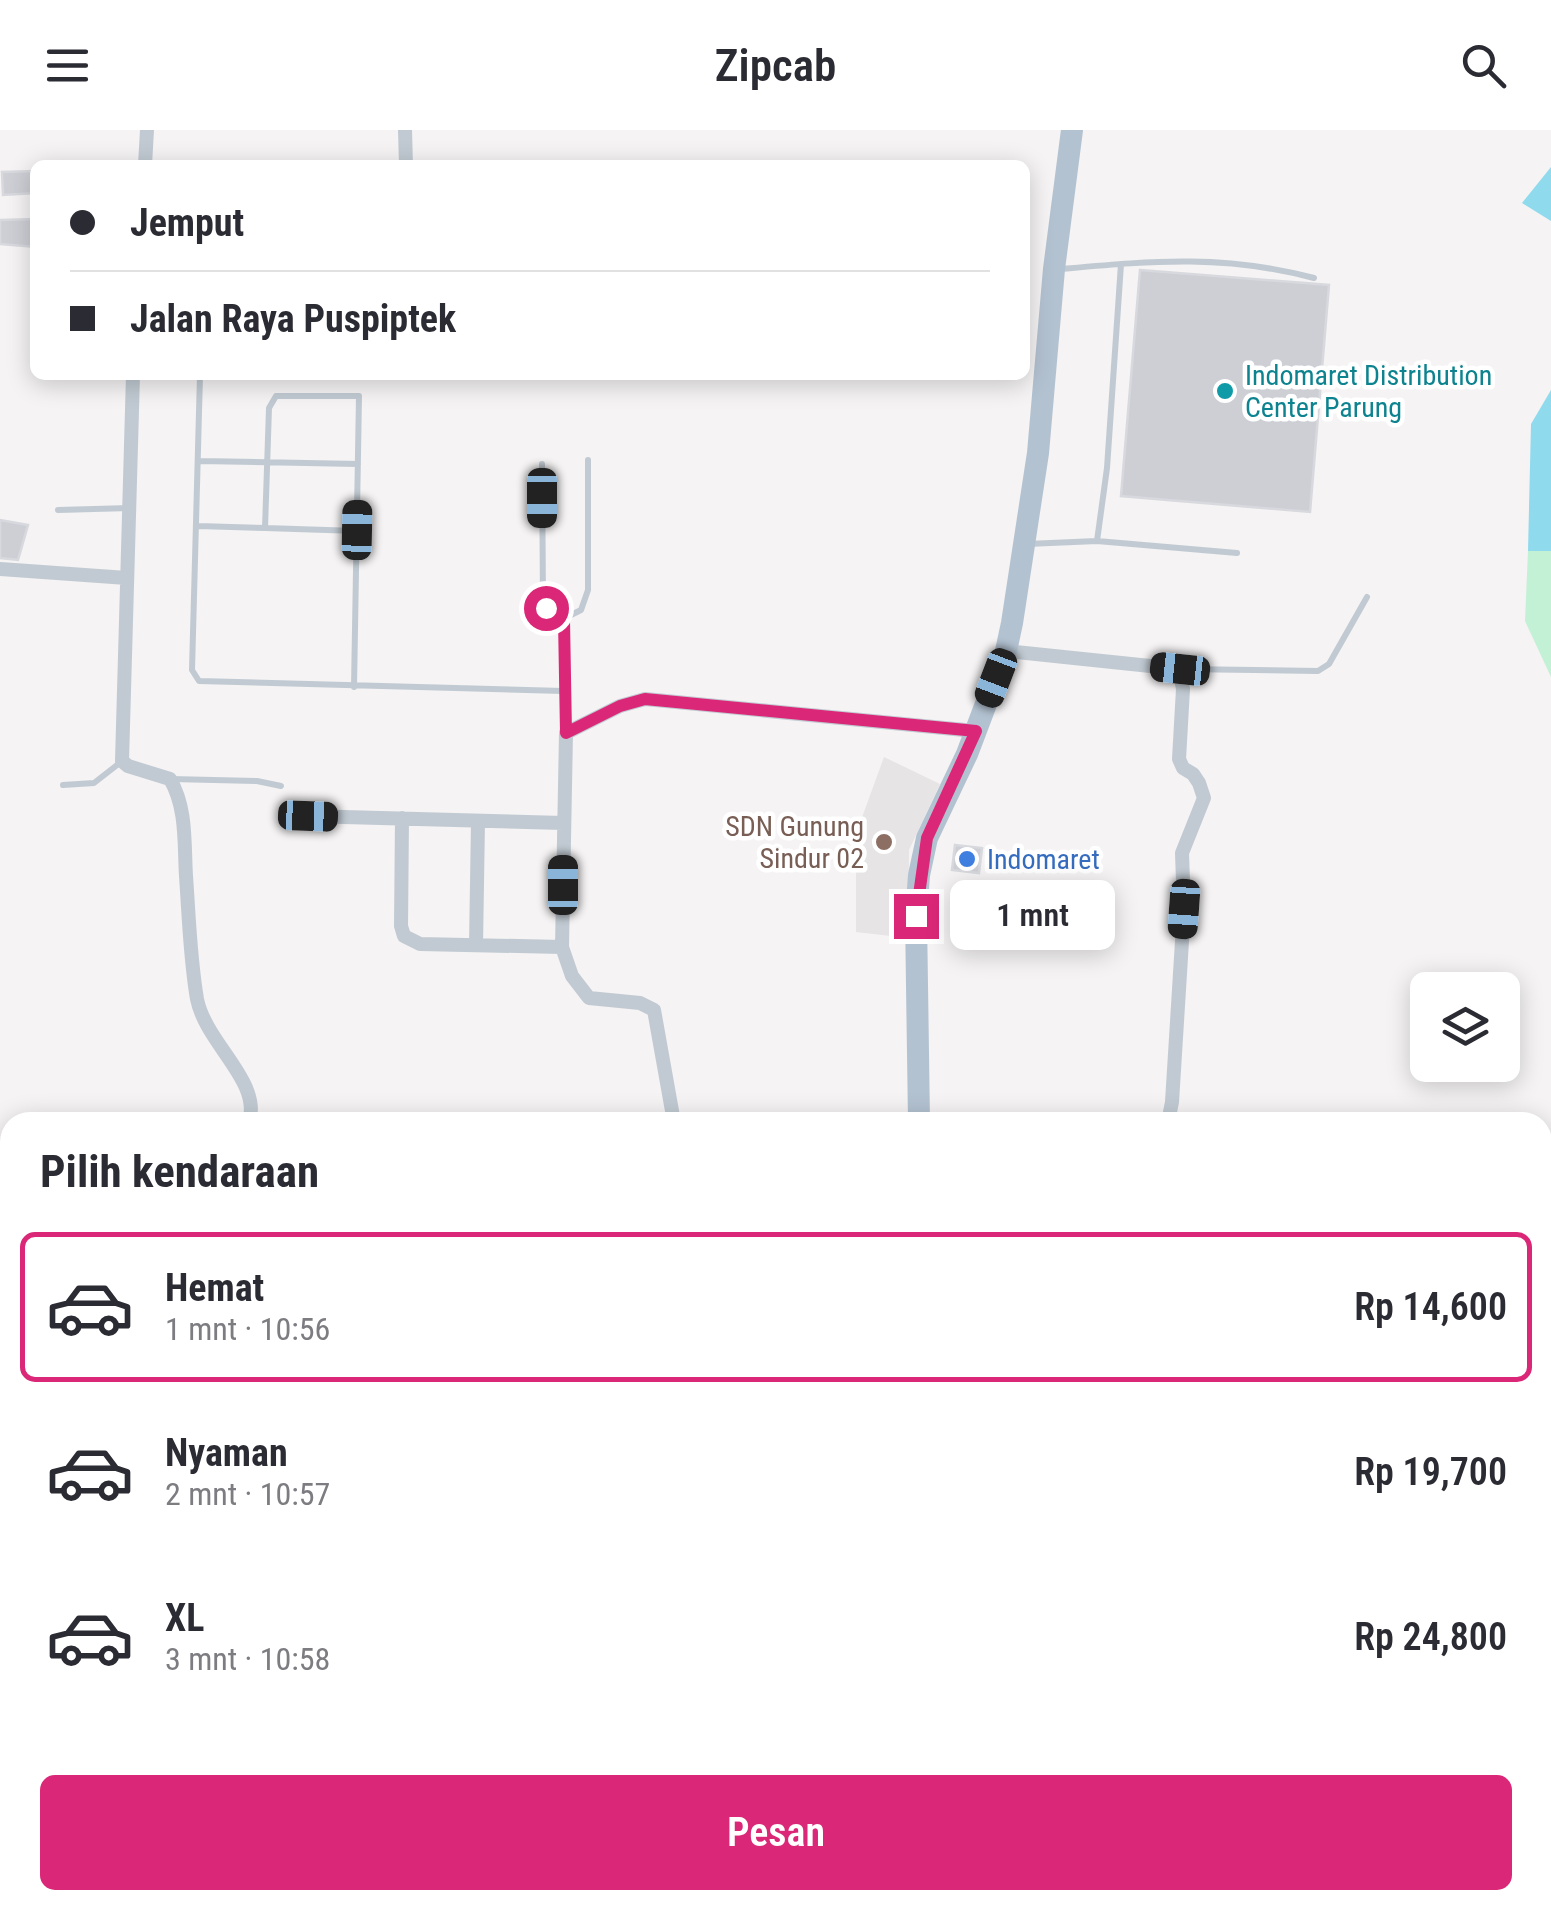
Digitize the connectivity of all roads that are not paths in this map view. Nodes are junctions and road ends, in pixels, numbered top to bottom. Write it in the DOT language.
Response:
graph roads {
  1 [pos="147,130"];
  2 [pos="405,130"];
  3 [pos="1072,130"];
  4 [pos="145,160"];
  5 [pos="406,160"];
  6 [pos="1121,264"];
  7 [pos="1054,269"];
  8 [pos="1314,278"];
  9 [pos="134,380"];
  10 [pos="200,380"];
  11 [pos="200,460"];
  12 [pos="588,460"];
  13 [pos="266,463"];
  14 [pos="358,464"];
  15 [pos="542,464"];
  16 [pos="132,508"];
  17 [pos="58,510"];
  18 [pos="198,526"];
  19 [pos="266,528"];
  20 [pos="357,530"];
  21 [pos="1097,542"];
  22 [pos="1026,544"];
  23 [pos="1237,552"];
  24 [pos="0,569"];
  25 [pos="127,578"];
  26 [pos="1367,597"];
  27 [pos="564,620"];
  28 [pos="1006,651"];
  29 [pos="1180,669"];
  30 [pos="354,686"];
  31 [pos="563,691"];
  32 [pos="976,731"];
  33 [pos="566,733"];
  34 [pos="122,761"];
  35 [pos="170,779"];
  36 [pos="64,785"];
  37 [pos="280,786"];
  38 [pos="308,816"];
  39 [pos="402,818"];
  40 [pos="478,820"];
  41 [pos="563,823"];
  42 [pos="476,945"];
  43 [pos="562,947"];
  44 [pos="250,1112"];
  45 [pos="672,1112"];
  46 [pos="918,1112"];
  47 [pos="1170,1112"];
  1 -- 4 [label="street"];
  2 -- 5 [label="street"];
  3 -- 7 [label="main road"];
  6 -- 7 [label="lane"];
  6 -- 8 [label="lane"];
  6 -- 21 [label="lane"];
  7 -- 22 [label="main road"];
  9 -- 16 [label="street"];
  10 -- 11 [label="lane"];
  11 -- 13 [label="lane"];
  11 -- 18 [label="lane"];
  12 -- 27 [label="lane"];
  13 -- 14 [label="lane"];
  13 -- 14 [label="lane"];
  13 -- 19 [label="lane"];
  14 -- 20 [label="lane"];
  15 -- 27 [label="lane"];
  16 -- 17 [label="lane"];
  16 -- 25 [label="street"];
  18 -- 19 [label="lane"];
  18 -- 30 [label="lane"];
  19 -- 20 [label="lane"];
  20 -- 30 [label="lane"];
  21 -- 22 [label="lane"];
  21 -- 23 [label="lane"];
  22 -- 28 [label="main road"];
  24 -- 25 [label="street"];
  25 -- 34 [label="street"];
  26 -- 29 [label="lane"];
  27 -- 31 [label="lane"];
  28 -- 29 [label="street"];
  28 -- 32 [label="main road"];
  29 -- 47 [label="street"];
  30 -- 31 [label="lane"];
  31 -- 33 [label="lane"];
  32 -- 33 [label="street"];
  32 -- 46 [label="main road"];
  33 -- 41 [label="street"];
  34 -- 35 [label="street"];
  34 -- 36 [label="lane"];
  35 -- 37 [label="lane"];
  35 -- 44 [label="street"];
  38 -- 39 [label="street"];
  39 -- 40 [label="street"];
  39 -- 42 [label="street"];
  40 -- 41 [label="street"];
  40 -- 42 [label="street"];
  41 -- 43 [label="street"];
  42 -- 43 [label="street"];
  43 -- 45 [label="street"];
}
